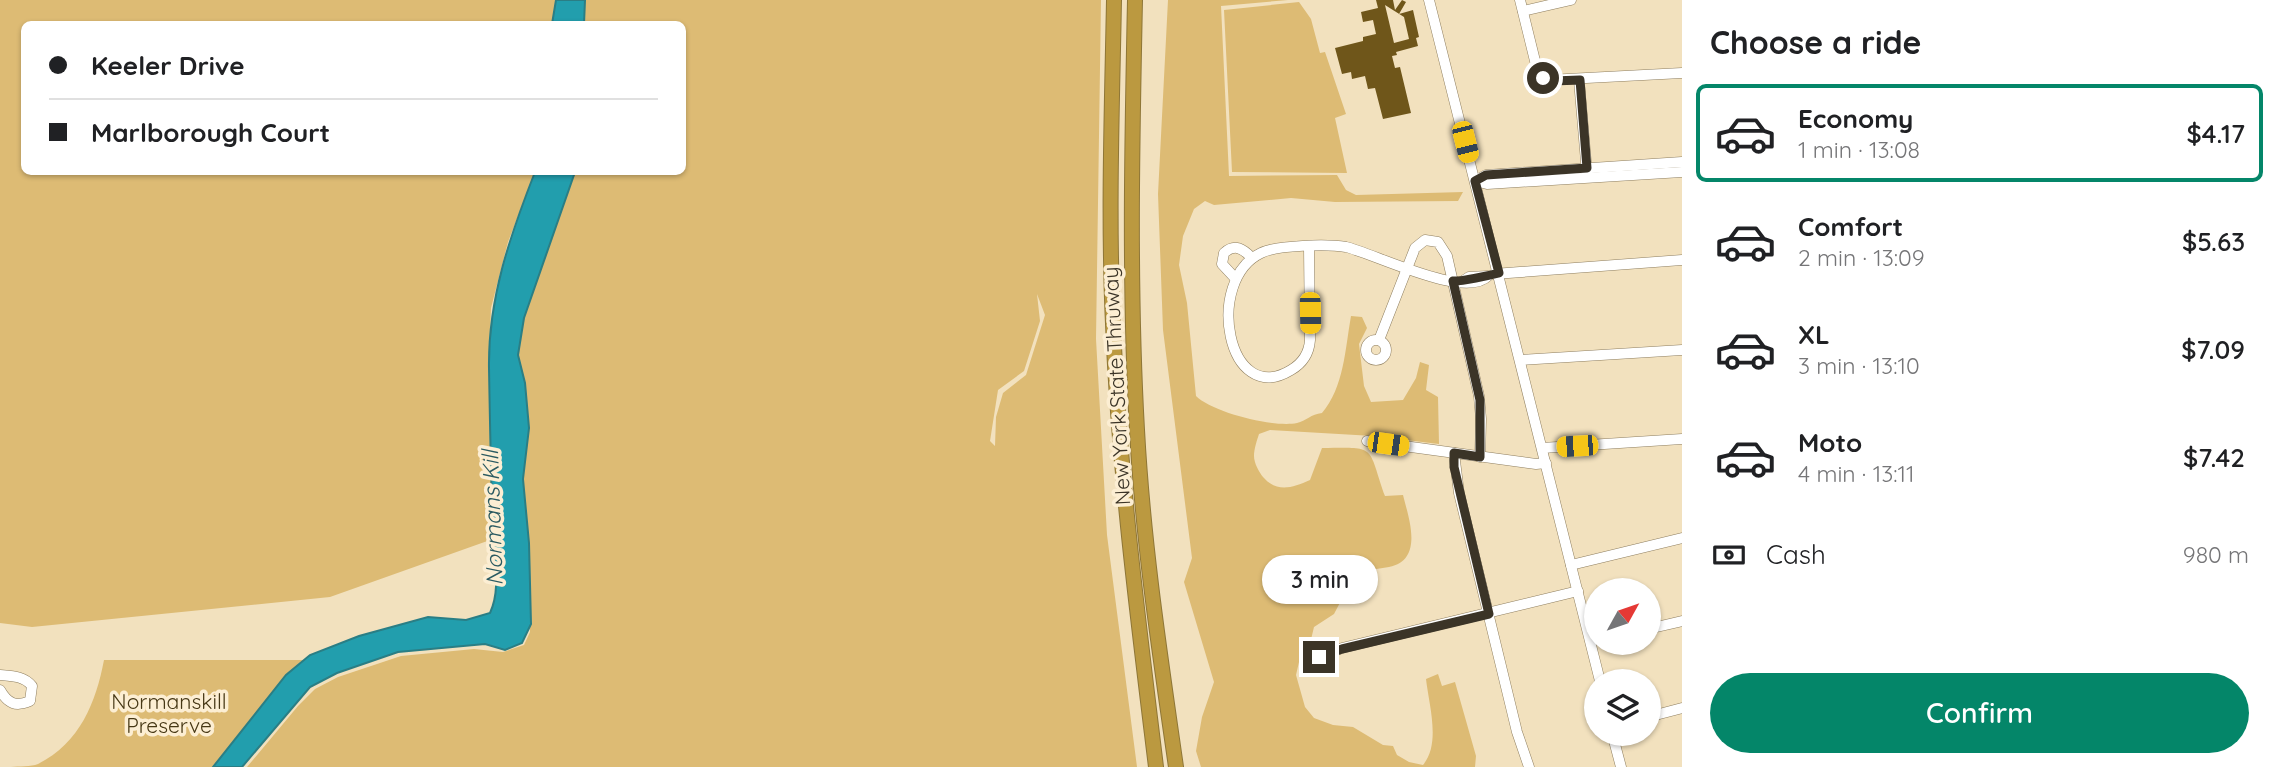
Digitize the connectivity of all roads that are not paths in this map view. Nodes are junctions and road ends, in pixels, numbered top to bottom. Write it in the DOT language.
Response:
graph roads {
  1 [pos="1114,0"];
  2 [pos="1135,0"];
  3 [pos="1429,0"];
  4 [pos="1571,0"];
  5 [pos="1521,5"];
  6 [pos="1682,73"];
  7 [pos="1580,80"];
  8 [pos="1682,162"];
  9 [pos="1682,172"];
  10 [pos="1587,173"];
  11 [pos="1475,181"];
  12 [pos="1309,247"];
  13 [pos="1252,258"];
  14 [pos="1682,260"];
  15 [pos="1406,270"];
  16 [pos="1499,273"];
  17 [pos="1235,278"];
  18 [pos="1458,281"];
  19 [pos="1379,340"];
  20 [pos="1682,350"];
  21 [pos="1521,360"];
  22 [pos="1682,439"];
  23 [pos="1367,441"];
  24 [pos="1542,448"];
  25 [pos="1454,453"];
  26 [pos="1480,457"];
  27 [pos="1546,463"];
  28 [pos="1682,538"];
  29 [pos="1571,565"];
  30 [pos="1578,591"];
  31 [pos="1584,610"];
  32 [pos="1489,614"];
  33 [pos="1682,621"];
  34 [pos="1661,626"];
  35 [pos="1314,660"];
  36 [pos="0,675"];
  37 [pos="0,690"];
  38 [pos="1682,708"];
  39 [pos="1661,714"];
  40 [pos="1615,746"];
  41 [pos="1156,767"];
  42 [pos="1176,767"];
  43 [pos="1529,767"];
  44 [pos="1621,767"];
  1 -- 41 [label="highway, New York State Thruway"];
  2 -- 42 [label="highway, New York State Thruway"];
  3 -- 11 [label="street"];
  4 -- 5 [label="street"];
  5 -- 7 [label="street"];
  6 -- 7 [label="street"];
  7 -- 10 [label="street"];
  8 -- 9 [label="street"];
  8 -- 10 [label="street"];
  9 -- 10 [label="street"];
  10 -- 11 [label="street"];
  11 -- 16 [label="street"];
  12 -- 13 [label="street"];
  12 -- 15 [label="street"];
  12 -- 17 [label="street"];
  13 -- 17 [label="street"];
  13 -- 17 [label="street"];
  14 -- 16 [label="street"];
  15 -- 18 [label="street"];
  15 -- 18 [label="street"];
  15 -- 19 [label="street"];
  16 -- 18 [label="street"];
  16 -- 21 [label="street"];
  18 -- 26 [label="street"];
  20 -- 21 [label="street"];
  21 -- 24 [label="street"];
  22 -- 24 [label="street"];
  23 -- 25 [label="street"];
  24 -- 27 [label="street"];
  25 -- 26 [label="street"];
  25 -- 32 [label="street"];
  26 -- 27 [label="street"];
  27 -- 29 [label="street"];
  28 -- 29 [label="street"];
  29 -- 30 [label="street"];
  30 -- 31 [label="street"];
  30 -- 32 [label="street"];
  32 -- 35 [label="street"];
  32 -- 43 [label="street"];
  33 -- 34 [label="street"];
  36 -- 37 [label="street"];
  38 -- 39 [label="street"];
  40 -- 44 [label="street"];
}
